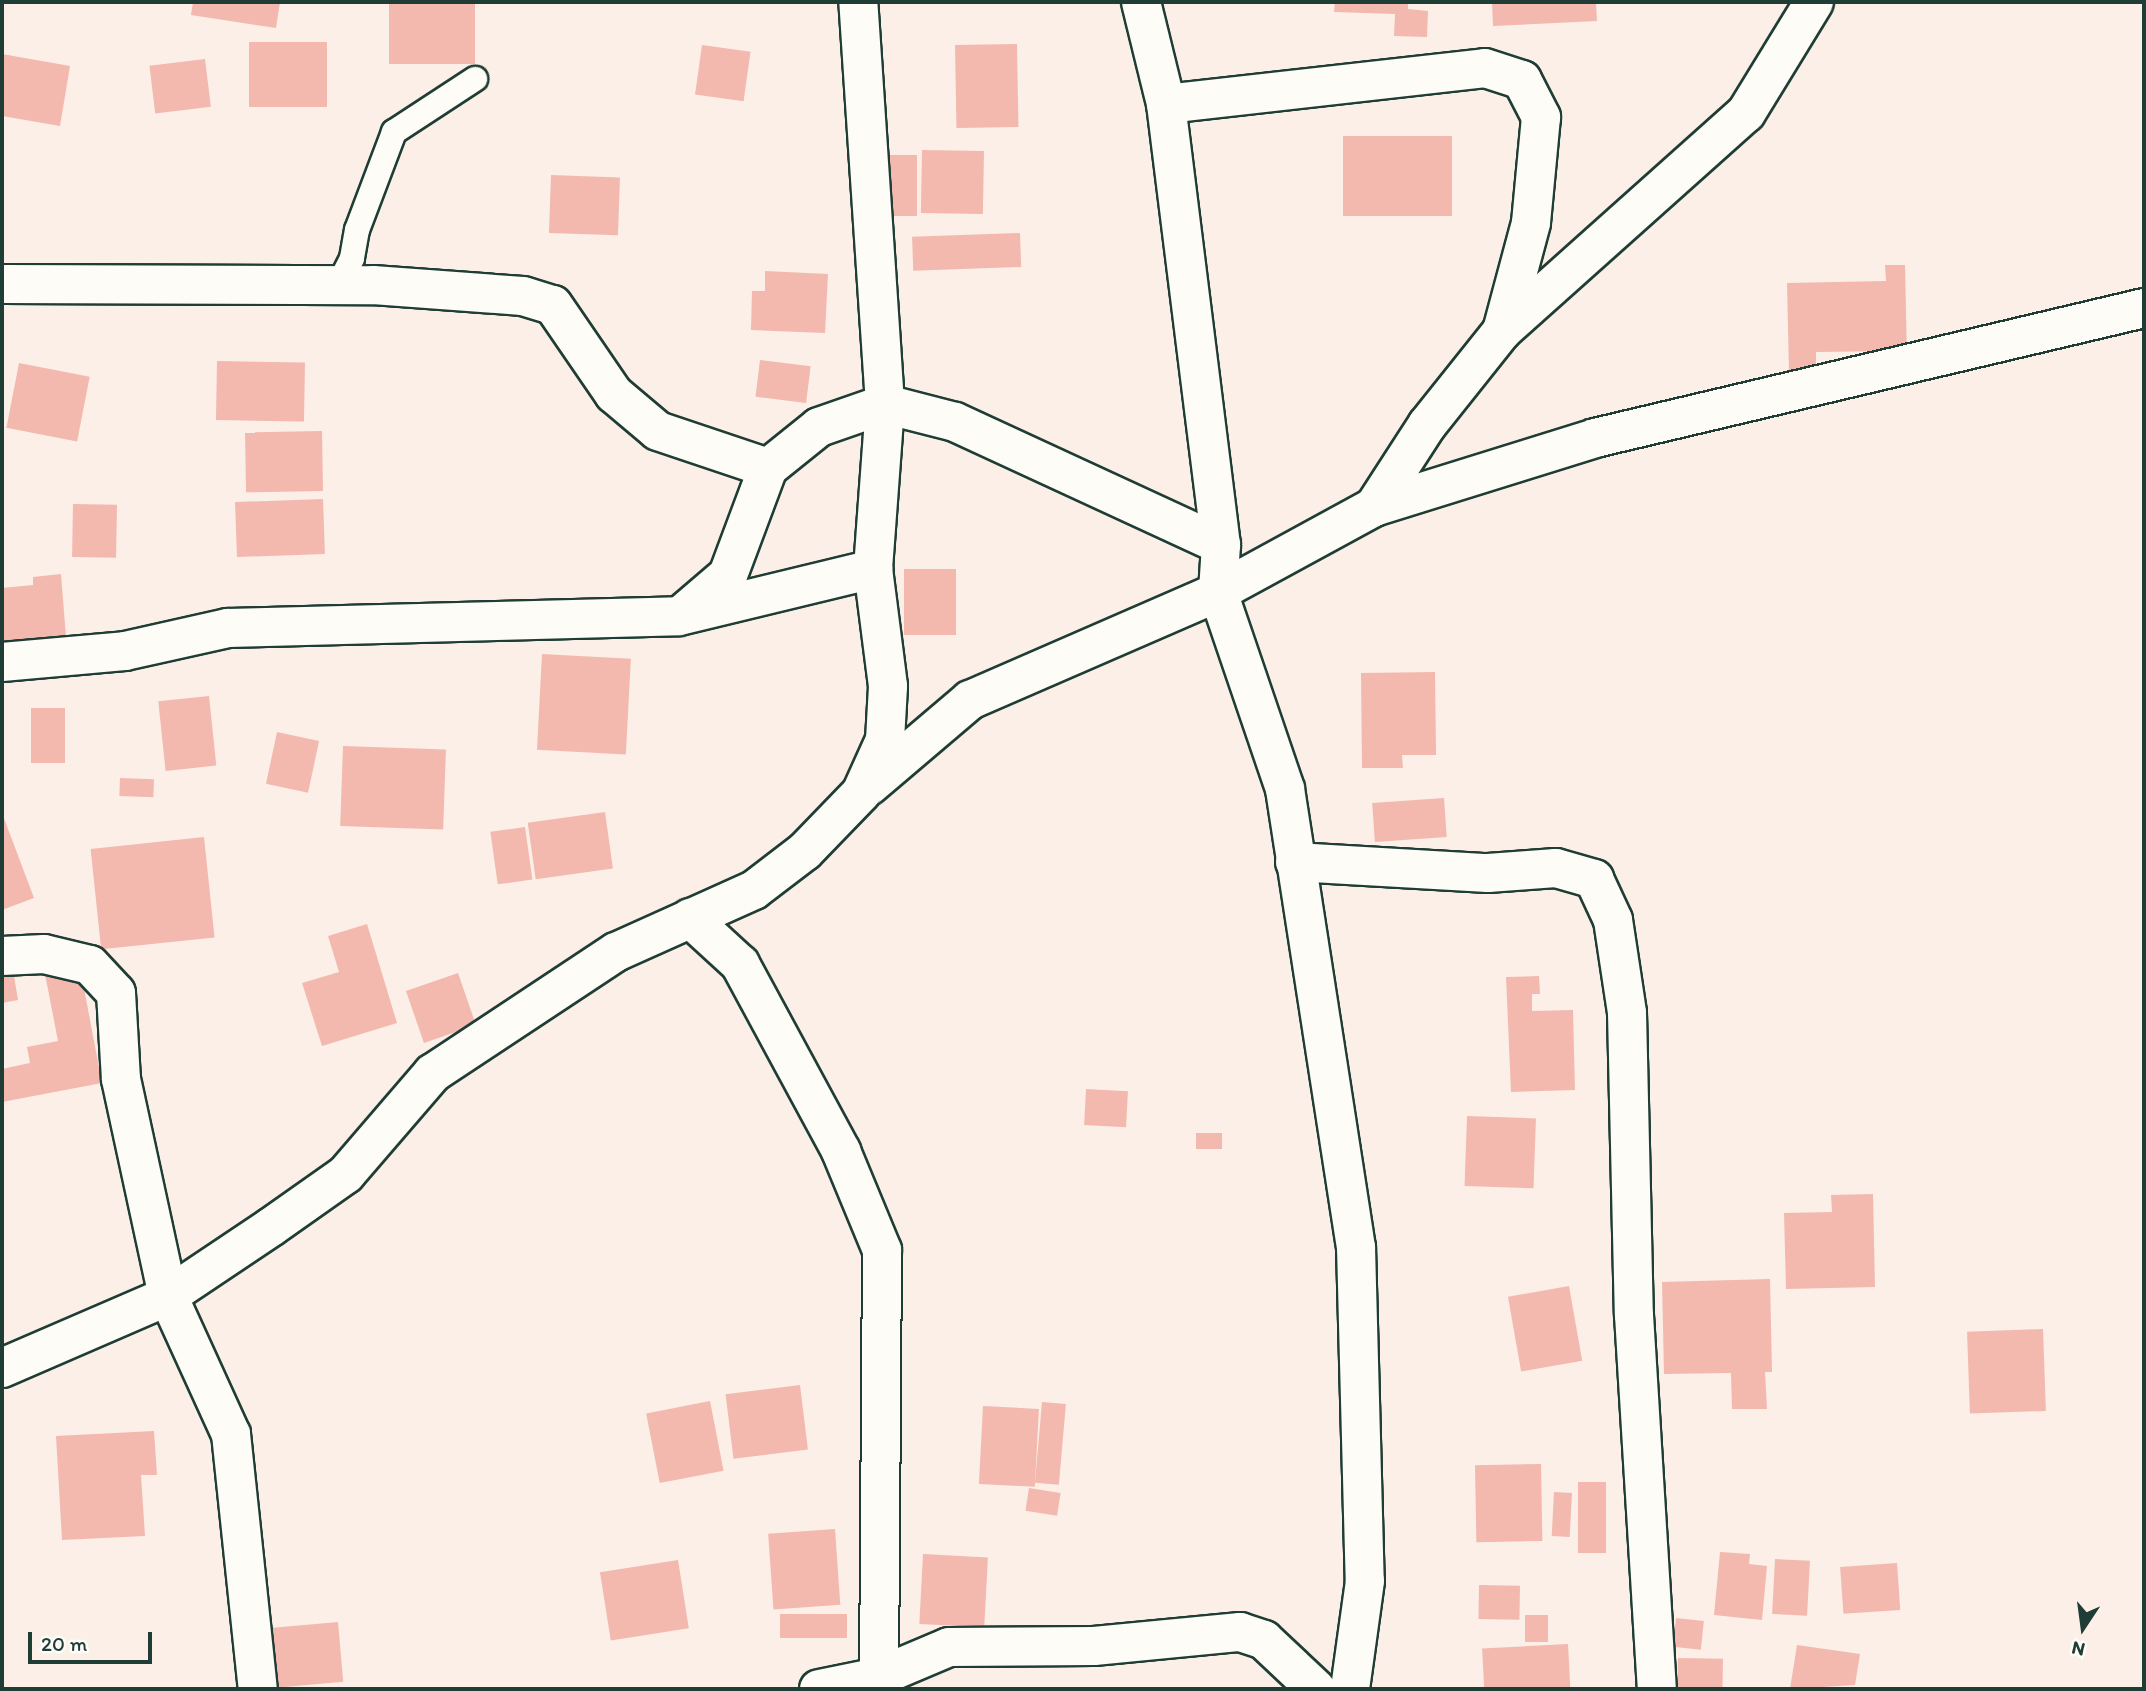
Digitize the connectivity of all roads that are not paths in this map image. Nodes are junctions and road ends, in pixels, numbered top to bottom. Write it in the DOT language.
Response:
graph roads {
  1 [pos="858,2"];
  2 [pos="1142,2"];
  3 [pos="1814,2"];
  4 [pos="475,79"];
  5 [pos="1166,104"];
  6 [pos="2,284"];
  7 [pos="338,286"];
  8 [pos="2144,308"];
  9 [pos="1502,331"];
  10 [pos="886,404"];
  11 [pos="768,468"];
  12 [pos="1374,507"];
  13 [pos="1221,545"];
  14 [pos="873,569"];
  15 [pos="1218,592"];
  16 [pos="679,616"];
  17 [pos="2,662"];
  18 [pos="861,793"];
  19 [pos="1295,862"];
  20 [pos="690,918"];
  21 [pos="2,956"];
  22 [pos="168,1296"];
  23 [pos="2,1368"];
  24 [pos="879,1683"];
  25 [pos="258,1689"];
  26 [pos="819,1689"];
  27 [pos="1316,1689"];
  28 [pos="1350,1689"];
  29 [pos="1657,1689"];
  1 -- 10 [label="street"];
  2 -- 5 [label="street"];
  3 -- 9 [label="street"];
  4 -- 7 [label="lane"];
  5 -- 9 [label="street"];
  5 -- 13 [label="street"];
  6 -- 7 [label="street"];
  7 -- 11 [label="street"];
  8 -- 12 [label="street"];
  9 -- 12 [label="street"];
  10 -- 11 [label="street"];
  10 -- 13 [label="street"];
  10 -- 14 [label="street"];
  11 -- 16 [label="street"];
  12 -- 15 [label="street"];
  13 -- 15 [label="street"];
  14 -- 16 [label="street"];
  14 -- 18 [label="street"];
  15 -- 18 [label="street"];
  15 -- 19 [label="street"];
  16 -- 17 [label="street"];
  18 -- 20 [label="street"];
  19 -- 28 [label="street"];
  19 -- 29 [label="street"];
  20 -- 22 [label="street"];
  20 -- 24 [label="street"];
  21 -- 22 [label="street"];
  22 -- 23 [label="street"];
  22 -- 25 [label="street"];
  24 -- 26 [label="street"];
  24 -- 27 [label="street"];
}
